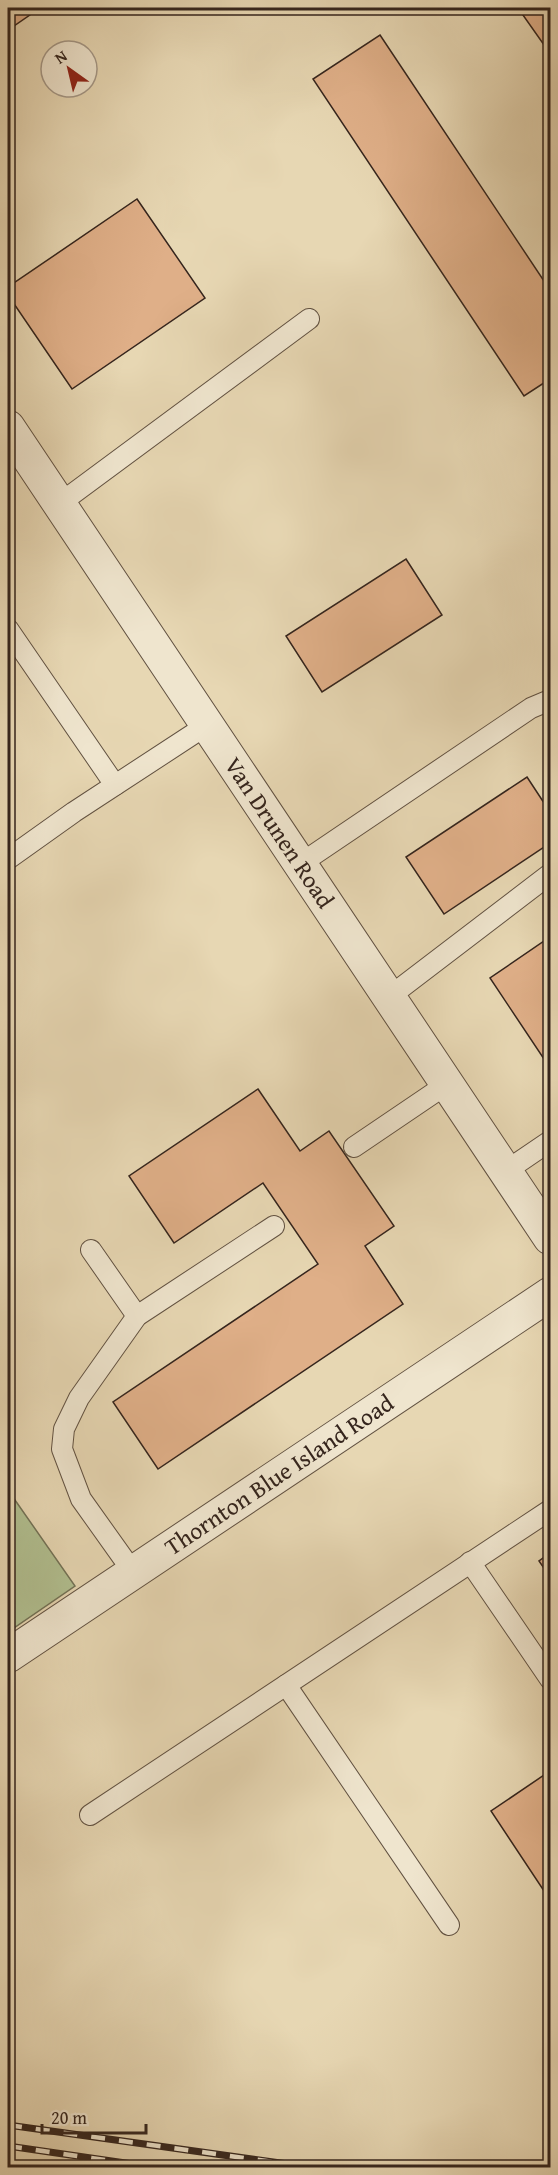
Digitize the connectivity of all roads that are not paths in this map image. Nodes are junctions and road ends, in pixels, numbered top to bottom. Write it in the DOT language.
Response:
graph roads {
  1 [pos="309,319"];
  2 [pos="8,427"];
  3 [pos="59,504"];
  4 [pos="8,628"];
  5 [pos="550,700"];
  6 [pos="207,725"];
  7 [pos="115,785"];
  8 [pos="8,860"];
  9 [pos="300,864"];
  10 [pos="550,874"];
  11 [pos="389,997"];
  12 [pos="447,1084"];
  13 [pos="550,1141"];
  14 [pos="354,1147"];
  15 [pos="506,1172"];
  16 [pos="274,1226"];
  17 [pos="550,1238"];
  18 [pos="92,1250"];
  19 [pos="550,1294"];
  20 [pos="137,1316"];
  21 [pos="550,1510"];
  22 [pos="470,1562"];
  23 [pos="133,1572"];
  24 [pos="8,1656"];
  25 [pos="550,1679"];
  26 [pos="286,1685"];
  27 [pos="90,1815"];
  28 [pos="449,1925"];
  1 -- 3 [label="lane"];
  2 -- 3 [label="street, Van Drunen Road"];
  3 -- 6 [label="street, Van Drunen Road"];
  4 -- 7 [label="lane"];
  5 -- 9 [label="lane"];
  6 -- 7 [label="lane"];
  6 -- 9 [label="street, Van Drunen Road"];
  7 -- 8 [label="lane"];
  9 -- 11 [label="street, Van Drunen Road"];
  10 -- 11 [label="lane"];
  11 -- 12 [label="street, Van Drunen Road"];
  12 -- 14 [label="lane"];
  12 -- 15 [label="street, Van Drunen Road"];
  13 -- 15 [label="lane"];
  15 -- 17 [label="street, Van Drunen Road"];
  16 -- 20 [label="lane"];
  18 -- 20 [label="lane"];
  19 -- 23 [label="street, Thornton Blue Island Road"];
  20 -- 23 [label="lane"];
  21 -- 22 [label="lane"];
  22 -- 25 [label="lane"];
  22 -- 26 [label="lane"];
  23 -- 24 [label="street, Thornton Blue Island Road"];
  26 -- 27 [label="lane"];
  26 -- 28 [label="lane"];
}
